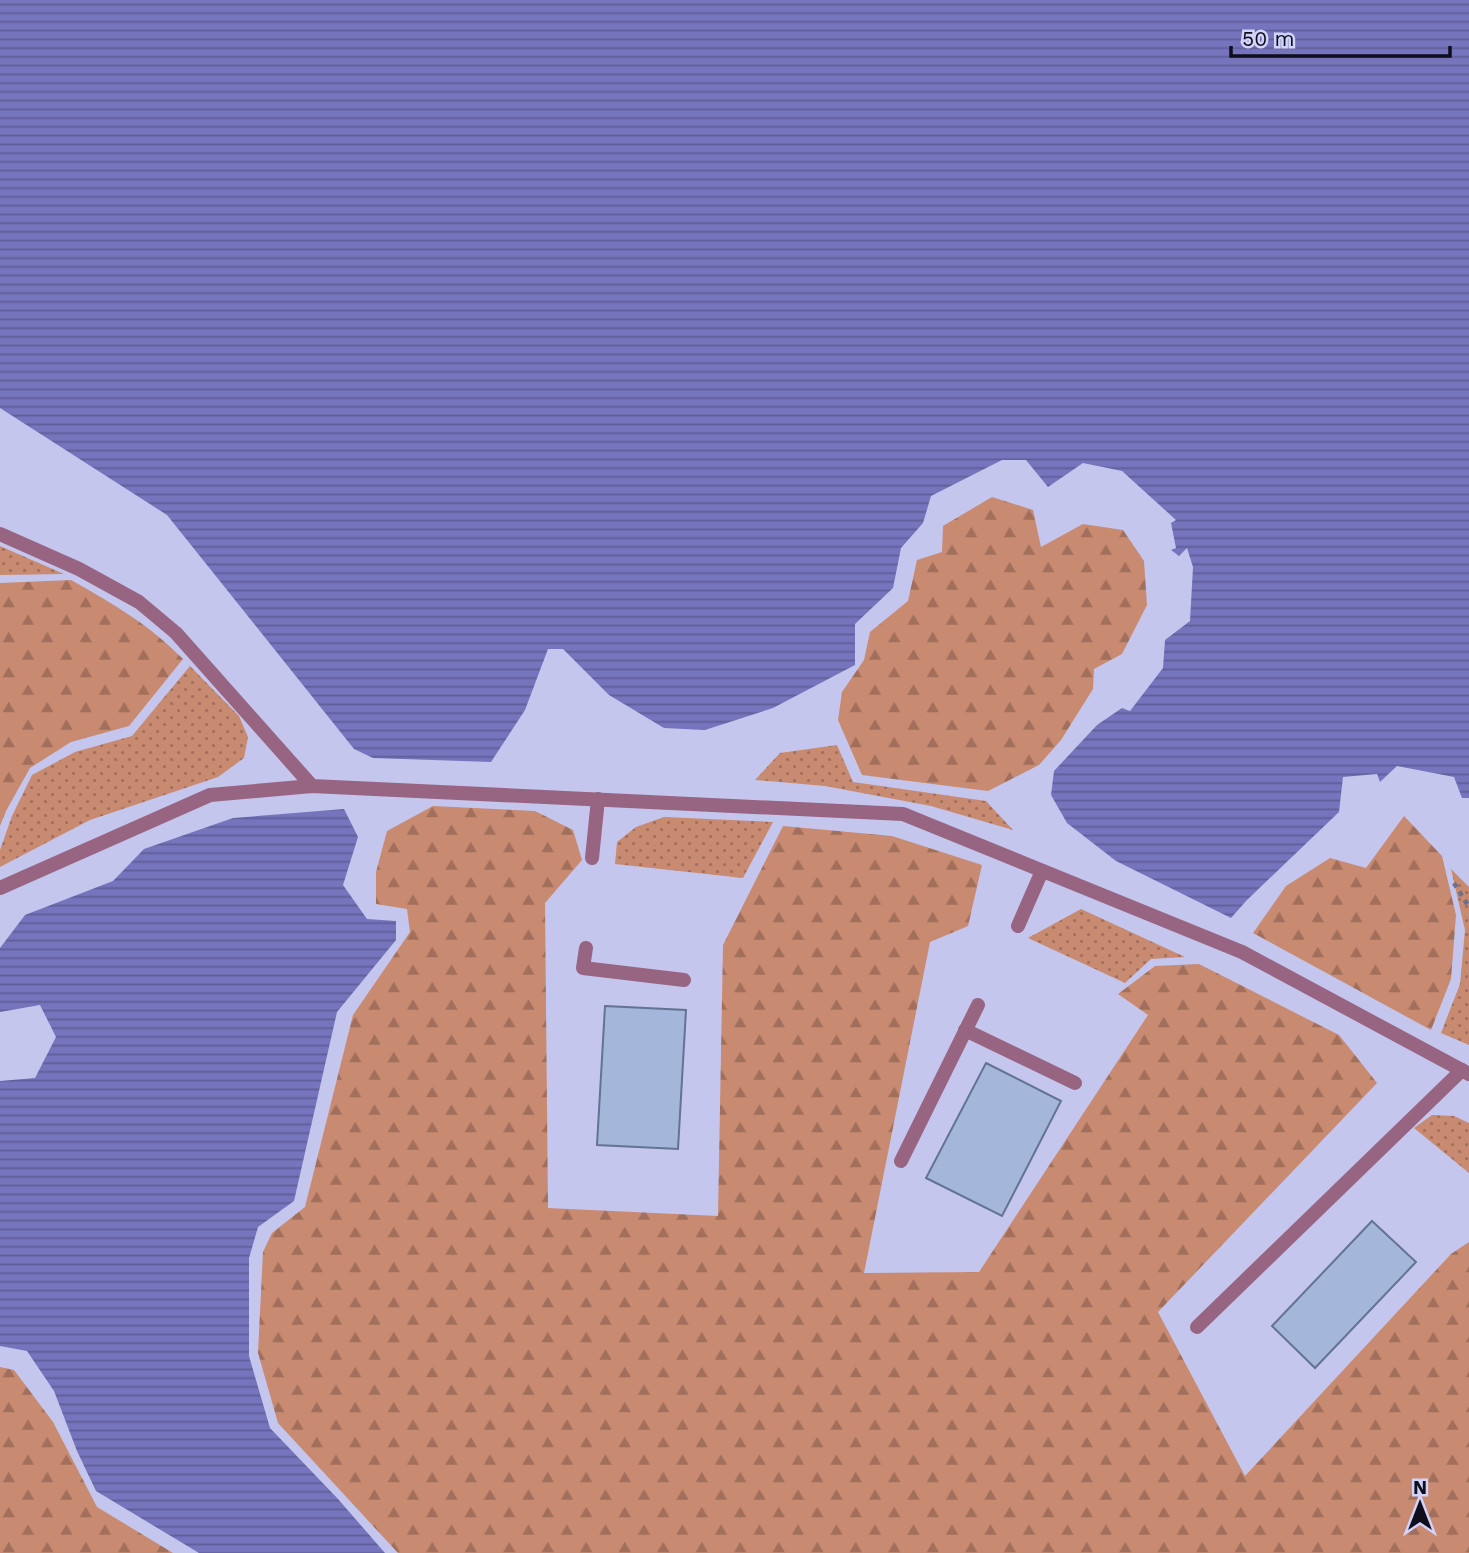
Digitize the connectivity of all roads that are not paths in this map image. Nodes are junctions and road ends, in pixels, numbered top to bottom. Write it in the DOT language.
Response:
graph roads {
  1 [pos="0,534"];
  2 [pos="312,786"];
  3 [pos="598,799"];
  4 [pos="592,858"];
  5 [pos="1042,871"];
  6 [pos="0,888"];
  7 [pos="1018,926"];
  8 [pos="586,948"];
  9 [pos="684,980"];
  10 [pos="978,1004"];
  11 [pos="965,1030"];
  12 [pos="1465,1072"];
  13 [pos="1075,1083"];
  14 [pos="901,1161"];
  15 [pos="1197,1327"];
  1 -- 2 [label="street"];
  2 -- 3 [label="street"];
  2 -- 6 [label="street"];
  3 -- 4 [label="street"];
  3 -- 5 [label="street"];
  5 -- 7 [label="street"];
  5 -- 12 [label="street"];
  8 -- 9 [label="street"];
  10 -- 11 [label="street"];
  11 -- 13 [label="street"];
  11 -- 14 [label="street"];
  12 -- 15 [label="street"];
}
